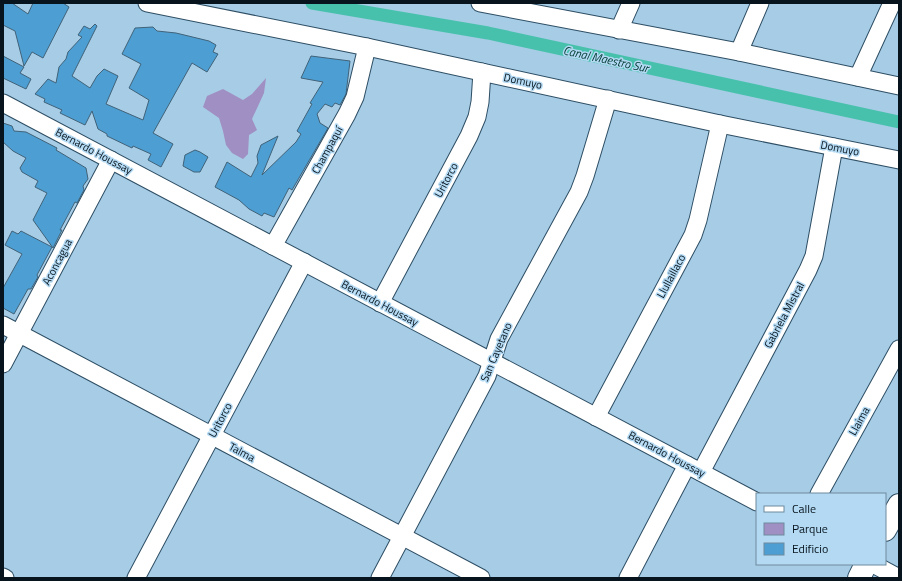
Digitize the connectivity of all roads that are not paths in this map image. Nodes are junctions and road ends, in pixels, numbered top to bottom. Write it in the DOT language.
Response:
graph roads {
  1 [pos="147,3"];
  2 [pos="480,3"];
  3 [pos="631,3"];
  4 [pos="760,3"];
  5 [pos="892,3"];
  6 [pos="499,5"];
  7 [pos="619,30"];
  8 [pos="367,47"];
  9 [pos="739,52"];
  10 [pos="482,72"];
  11 [pos="858,77"];
  12 [pos="899,86"];
  13 [pos="608,99"];
  14 [pos="3,103"];
  15 [pos="720,124"];
  16 [pos="834,147"];
  17 [pos="111,160"];
  18 [pos="899,160"];
  19 [pos="273,246"];
  20 [pos="304,262"];
  21 [pos="380,303"];
  22 [pos="3,325"];
  23 [pos="19,334"];
  24 [pos="899,349"];
  25 [pos="492,362"];
  26 [pos="3,364"];
  27 [pos="596,416"];
  28 [pos="212,436"];
  29 [pos="694,469"];
  30 [pos="820,493"];
  31 [pos="756,501"];
  32 [pos="899,505"];
  33 [pos="886,528"];
  34 [pos="402,536"];
  35 [pos="866,565"];
  36 [pos="875,565"];
  37 [pos="136,578"];
  38 [pos="380,578"];
  39 [pos="481,578"];
  40 [pos="628,578"];
  41 [pos="859,578"];
  42 [pos="899,578"];
  1 -- 8 [label="street, Domuyo"];
  2 -- 6 [label="street"];
  3 -- 7 [label="street"];
  4 -- 9 [label="street"];
  5 -- 11 [label="street"];
  6 -- 7 [label="street"];
  7 -- 9 [label="street"];
  8 -- 10 [label="street, Domuyo"];
  8 -- 19 [label="street, Champaquí"];
  9 -- 11 [label="street"];
  10 -- 13 [label="street, Domuyo"];
  10 -- 21 [label="street, Uritorco"];
  11 -- 12 [label="street"];
  13 -- 15 [label="street, Domuyo"];
  13 -- 25 [label="street, San Cayetano"];
  14 -- 17 [label="street, Bernardo Houssay"];
  15 -- 16 [label="street, Domuyo"];
  15 -- 27 [label="street, Llullaillaco"];
  16 -- 18 [label="street, Domuyo"];
  16 -- 29 [label="street, Gabriela Mistral"];
  17 -- 19 [label="street, Bernardo Houssay"];
  17 -- 23 [label="street, Aconcagua"];
  19 -- 20 [label="street, Bernardo Houssay"];
  20 -- 21 [label="street, Bernardo Houssay"];
  20 -- 28 [label="street, Uritorco"];
  21 -- 25 [label="street, Bernardo Houssay"];
  22 -- 23 [label="street, Talma"];
  23 -- 26 [label="street, Aconcagua"];
  23 -- 28 [label="street, Talma"];
  24 -- 30 [label="street, Llaima"];
  25 -- 27 [label="street, Bernardo Houssay"];
  25 -- 34 [label="street, San Cayetano"];
  27 -- 29 [label="street, Bernardo Houssay"];
  28 -- 34 [label="street, Talma"];
  28 -- 37 [label="street, Uritorco"];
  29 -- 31 [label="street, Bernardo Houssay"];
  29 -- 40 [label="street, Gabriela Mistral"];
  32 -- 33 [label="main road"];
  34 -- 38 [label="street, San Cayetano"];
  34 -- 39 [label="street, Talma"];
  35 -- 41 [label="main road"];
  36 -- 42 [label="street"];
}
